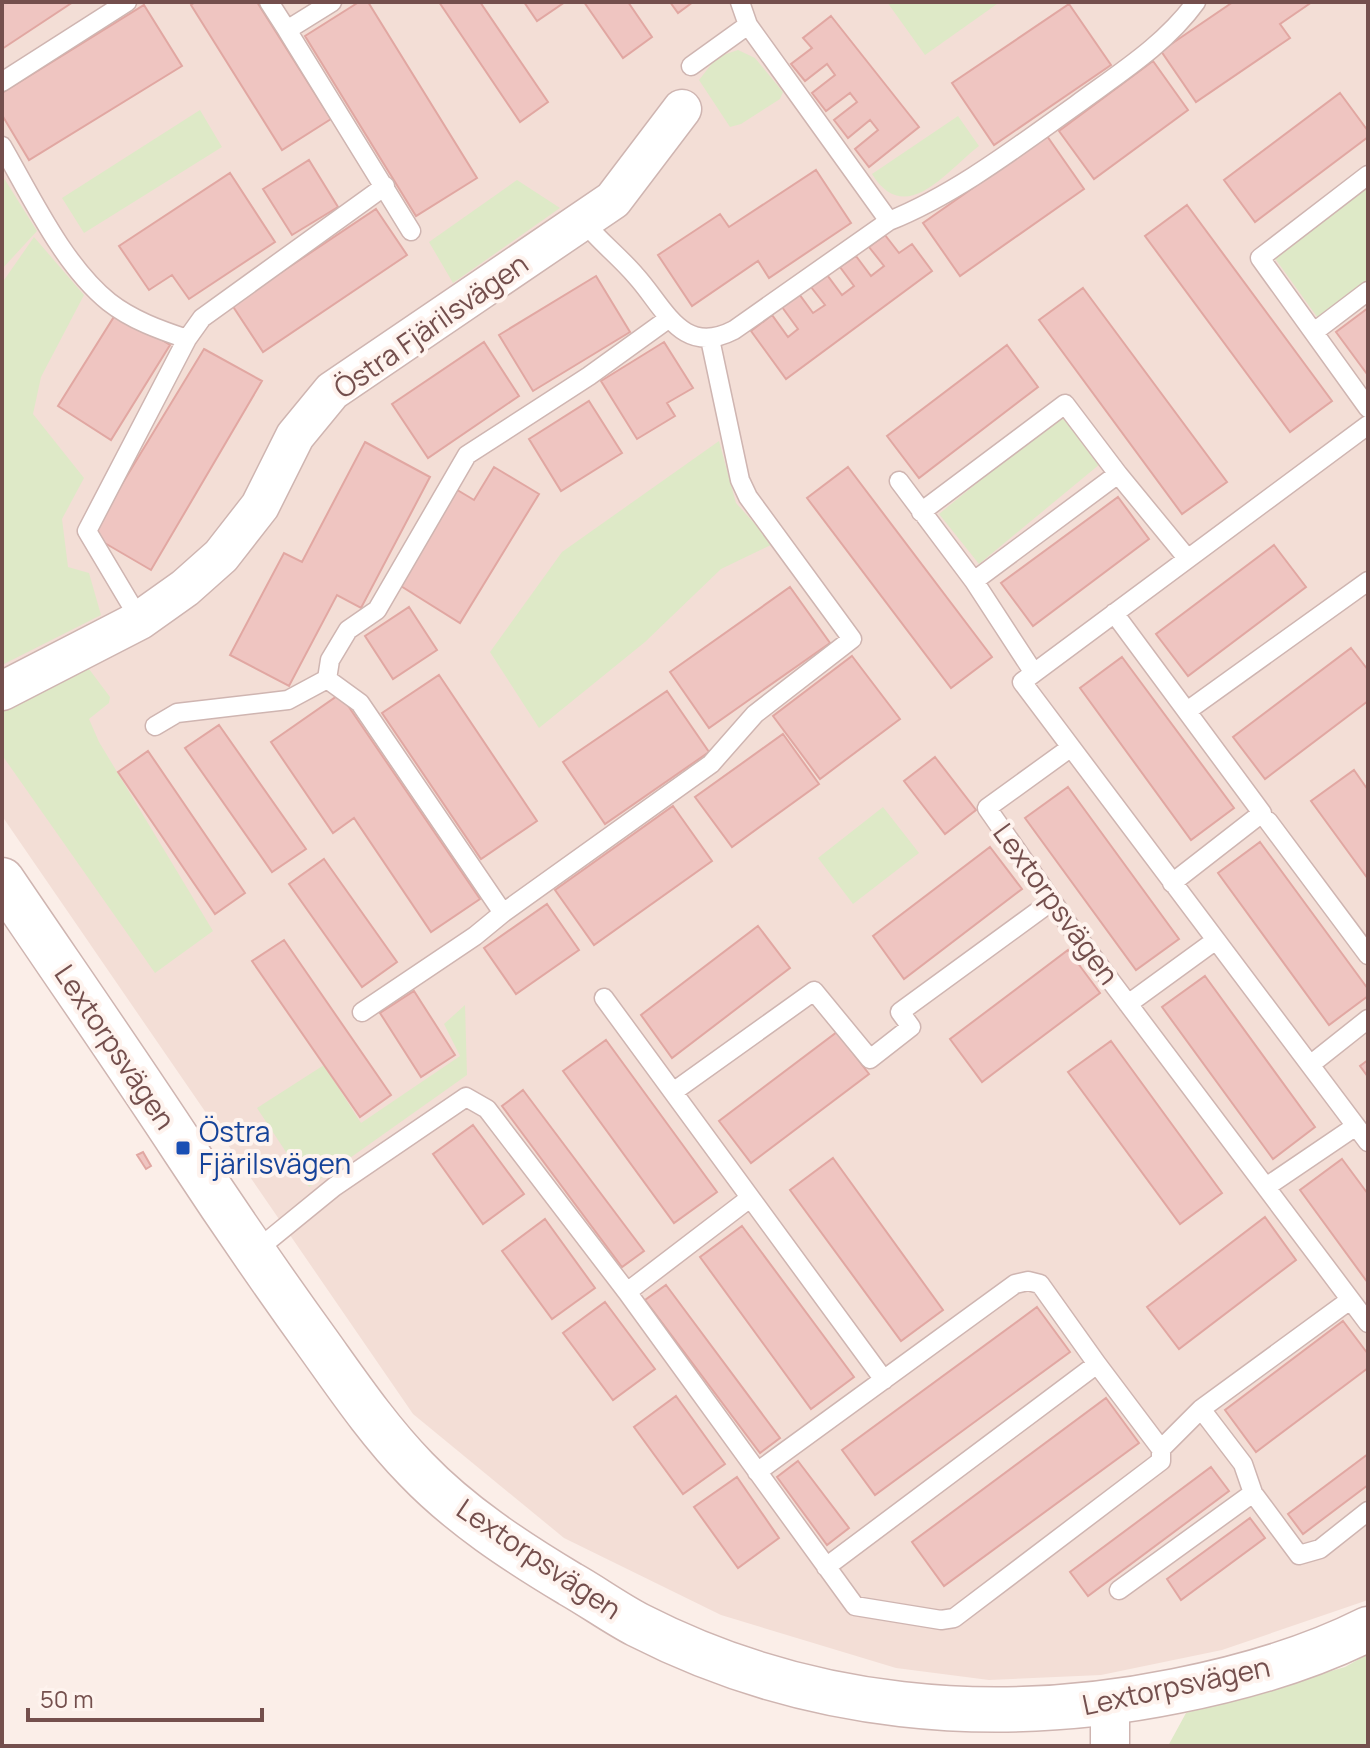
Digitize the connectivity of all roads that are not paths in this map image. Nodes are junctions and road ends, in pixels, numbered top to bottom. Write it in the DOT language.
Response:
graph roads {
  1 [pos="127,2"];
  2 [pos="269,2"];
  3 [pos="332,2"];
  4 [pos="740,2"];
  5 [pos="1196,2"];
  6 [pos="748,25"];
  7 [pos="287,30"];
  8 [pos="691,66"];
  9 [pos="2,82"];
  10 [pos="682,109"];
  11 [pos="2,146"];
  12 [pos="1368,175"];
  13 [pos="385,186"];
  14 [pos="583,221"];
  15 [pos="889,221"];
  16 [pos="411,231"];
  17 [pos="1368,291"];
  18 [pos="668,319"];
  19 [pos="1314,332"];
  20 [pos="187,339"];
  21 [pos="710,339"];
  22 [pos="1368,408"];
  23 [pos="1368,425"];
  24 [pos="1118,474"];
  25 [pos="899,481"];
  26 [pos="921,512"];
  27 [pos="1187,558"];
  28 [pos="974,581"];
  29 [pos="1368,581"];
  30 [pos="1114,613"];
  31 [pos="140,620"];
  32 [pos="1028,678"];
  33 [pos="327,679"];
  34 [pos="2,691"];
  35 [pos="1187,711"];
  36 [pos="155,726"];
  37 [pos="1070,748"];
  38 [pos="1268,821"];
  39 [pos="2,880"];
  40 [pos="1172,883"];
  41 [pos="1052,901"];
  42 [pos="503,913"];
  43 [pos="1216,940"];
  44 [pos="1368,955"];
  45 [pos="604,998"];
  46 [pos="1128,1004"];
  47 [pos="362,1012"];
  48 [pos="1368,1019"];
  49 [pos="1310,1065"];
  50 [pos="673,1092"];
  51 [pos="1356,1126"];
  52 [pos="1368,1142"];
  53 [pos="1266,1187"];
  54 [pos="750,1198"];
  55 [pos="253,1253"];
  56 [pos="627,1292"];
  57 [pos="1350,1300"];
  58 [pos="1368,1323"];
  59 [pos="1097,1364"];
  60 [pos="884,1380"];
  61 [pos="1201,1409"];
  62 [pos="1161,1449"];
  63 [pos="757,1472"];
  64 [pos="1253,1493"];
  65 [pos="1368,1511"];
  66 [pos="826,1567"];
  67 [pos="1119,1590"];
  68 [pos="1368,1629"];
  69 [pos="1110,1725"];
  1 -- 9 [label="lane"];
  2 -- 7 [label="lane"];
  3 -- 7 [label="lane"];
  4 -- 6 [label="lane"];
  5 -- 15 [label="lane"];
  6 -- 8 [label="lane"];
  6 -- 15 [label="lane"];
  7 -- 13 [label="lane"];
  10 -- 14 [label="street, Östra Fjärilsvägen"];
  11 -- 20 [label="lane"];
  12 -- 19 [label="lane"];
  13 -- 16 [label="lane"];
  13 -- 20 [label="lane"];
  14 -- 18 [label="lane"];
  14 -- 31 [label="street, Östra Fjärilsvägen"];
  15 -- 21 [label="lane"];
  17 -- 19 [label="lane"];
  18 -- 21 [label="lane"];
  18 -- 33 [label="lane"];
  19 -- 22 [label="lane"];
  20 -- 31 [label="lane"];
  21 -- 42 [label="lane"];
  23 -- 27 [label="lane"];
  24 -- 26 [label="lane"];
  24 -- 27 [label="lane"];
  24 -- 28 [label="lane"];
  25 -- 26 [label="lane"];
  26 -- 28 [label="lane"];
  27 -- 30 [label="lane"];
  28 -- 32 [label="lane"];
  29 -- 35 [label="lane"];
  30 -- 32 [label="lane"];
  30 -- 35 [label="lane"];
  31 -- 34 [label="street, Östra Fjärilsvägen"];
  32 -- 37 [label="lane"];
  33 -- 36 [label="lane"];
  33 -- 42 [label="lane"];
  35 -- 40 [label="lane"];
  37 -- 40 [label="lane"];
  37 -- 41 [label="lane, Lextorpsvägen"];
  38 -- 44 [label="lane"];
  39 -- 55 [label="street, Lextorpsvägen"];
  40 -- 43 [label="lane"];
  41 -- 46 [label="lane, Lextorpsvägen"];
  41 -- 50 [label="lane"];
  42 -- 47 [label="lane"];
  43 -- 46 [label="lane, Lextorpsvägen"];
  43 -- 49 [label="lane"];
  45 -- 50 [label="lane"];
  46 -- 53 [label="lane, Lextorpsvägen"];
  48 -- 49 [label="lane"];
  49 -- 51 [label="lane"];
  50 -- 54 [label="lane"];
  51 -- 52 [label="lane"];
  51 -- 53 [label="lane"];
  53 -- 57 [label="lane, Lextorpsvägen"];
  54 -- 56 [label="lane"];
  54 -- 60 [label="lane"];
  55 -- 56 [label="lane"];
  55 -- 69 [label="street, Lextorpsvägen"];
  56 -- 63 [label="lane"];
  57 -- 58 [label="lane, Lextorpsvägen"];
  57 -- 61 [label="lane"];
  59 -- 60 [label="lane"];
  59 -- 62 [label="lane"];
  59 -- 66 [label="lane"];
  60 -- 63 [label="lane"];
  61 -- 62 [label="lane"];
  61 -- 64 [label="lane"];
  62 -- 66 [label="lane"];
  63 -- 66 [label="lane"];
  64 -- 65 [label="lane"];
  64 -- 67 [label="lane"];
  68 -- 69 [label="street, Lextorpsvägen"];
}
